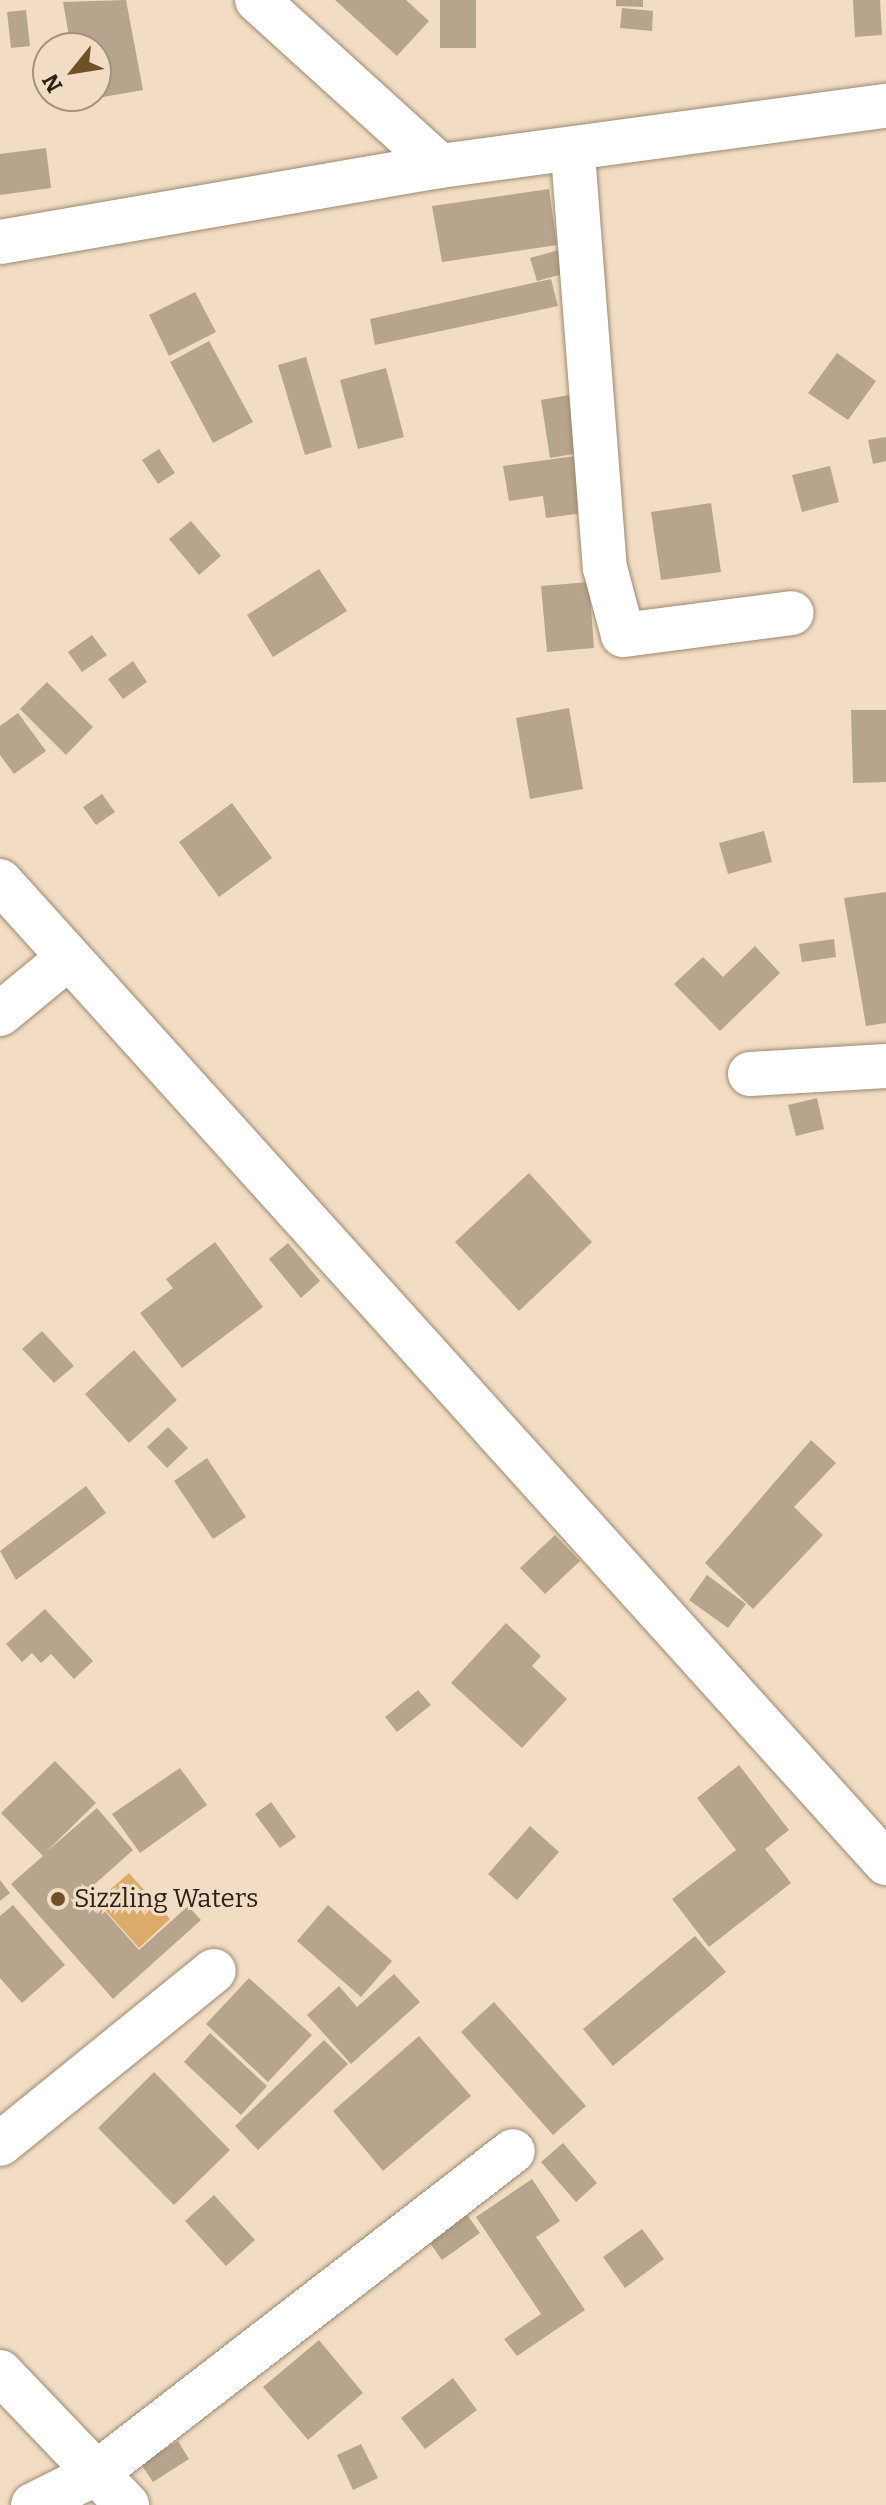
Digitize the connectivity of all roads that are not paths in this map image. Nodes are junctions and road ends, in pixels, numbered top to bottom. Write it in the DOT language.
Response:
graph roads {
  1 [pos="257,0"];
  2 [pos="886,106"];
  3 [pos="573,154"];
  4 [pos="440,166"];
  5 [pos="0,242"];
  6 [pos="792,613"];
  7 [pos="0,881"];
  8 [pos="67,959"];
  9 [pos="0,1014"];
  10 [pos="886,1066"];
  11 [pos="750,1074"];
  12 [pos="886,1863"];
  13 [pos="214,1971"];
  14 [pos="0,2144"];
  15 [pos="513,2151"];
  16 [pos="0,2372"];
  17 [pos="95,2474"];
  18 [pos="33,2505"];
  19 [pos="127,2505"];
  1 -- 4 [label="street"];
  2 -- 3 [label="street"];
  3 -- 4 [label="street"];
  3 -- 6 [label="street"];
  4 -- 5 [label="street"];
  7 -- 8 [label="street"];
  8 -- 9 [label="street"];
  8 -- 12 [label="street"];
  10 -- 11 [label="street"];
  13 -- 14 [label="street"];
  15 -- 17 [label="street"];
  16 -- 17 [label="street"];
  17 -- 18 [label="street"];
  17 -- 19 [label="street"];
}
